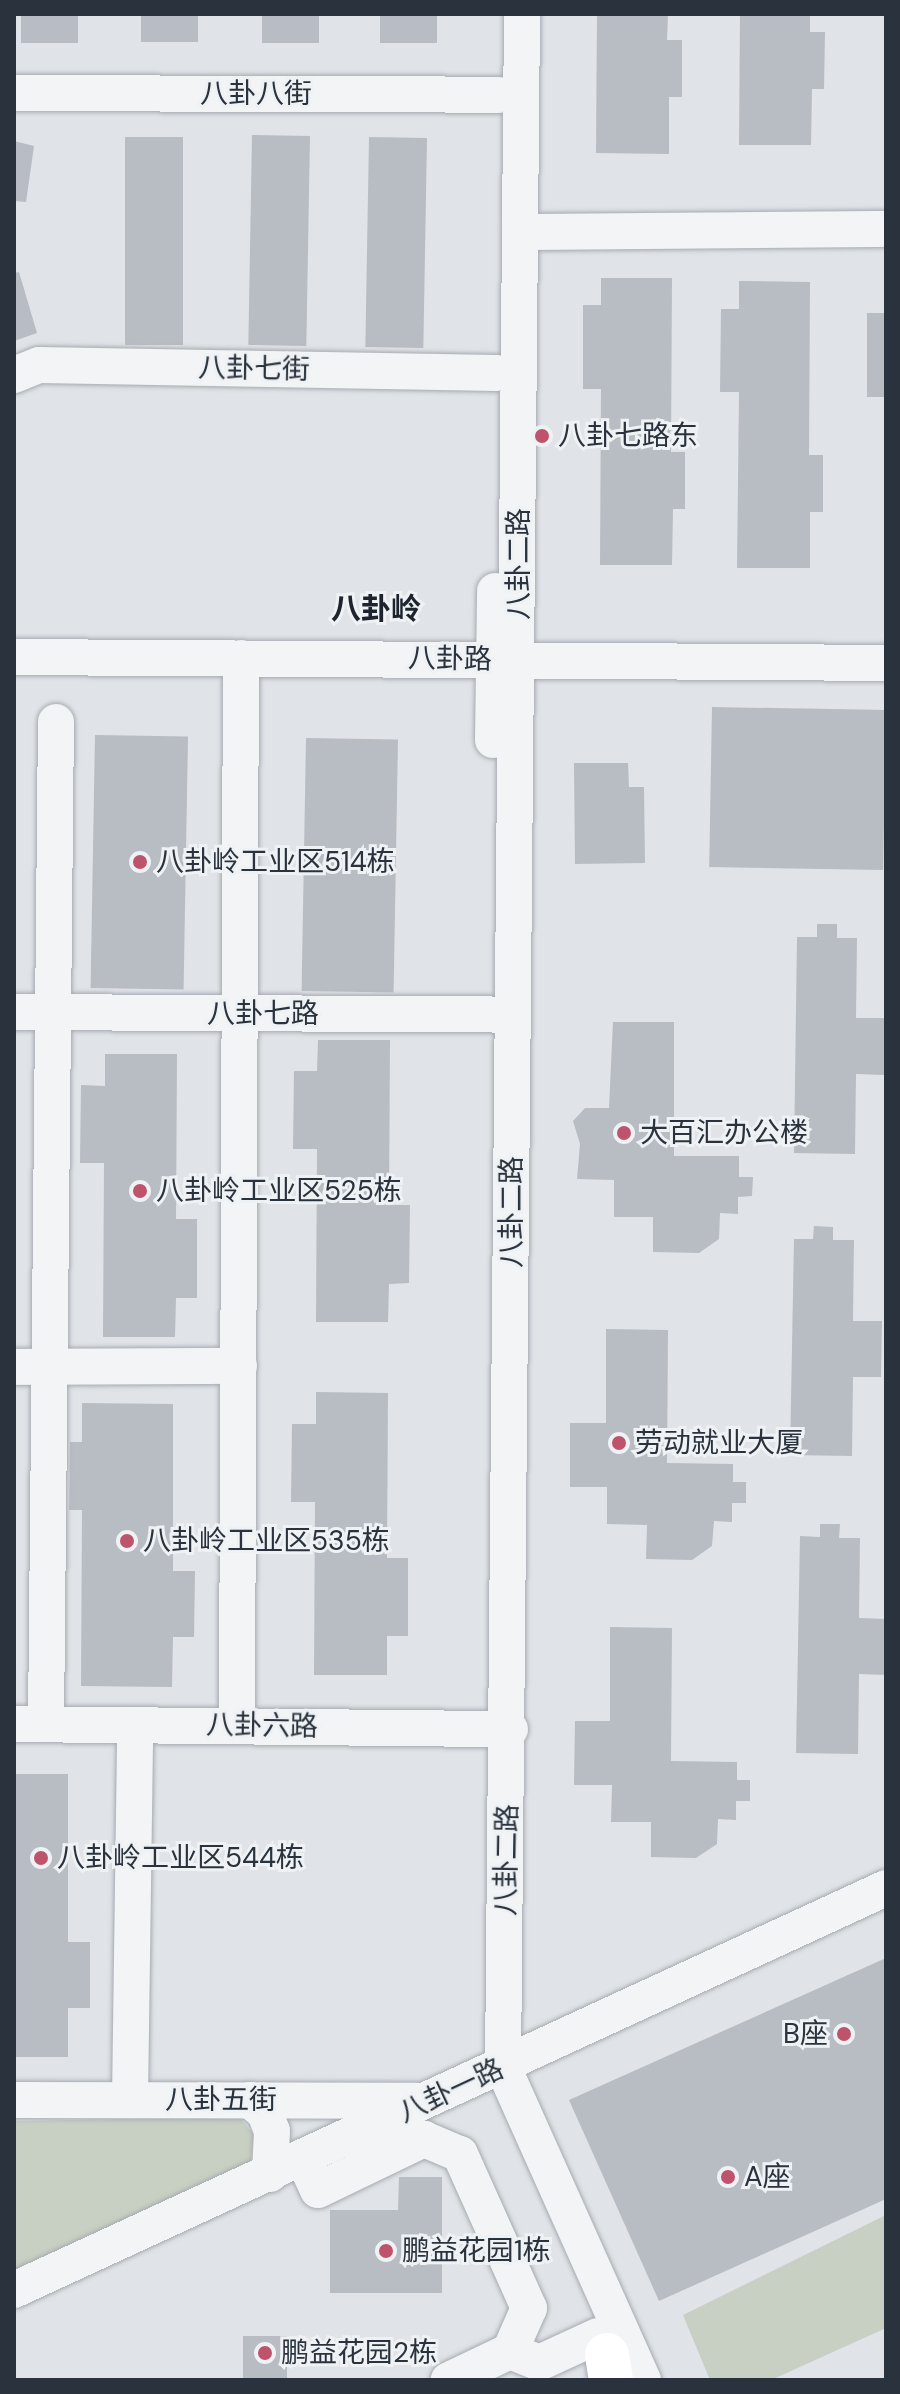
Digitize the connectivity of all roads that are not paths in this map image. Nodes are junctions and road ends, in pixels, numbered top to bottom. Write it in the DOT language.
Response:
graph roads {
  1 [pos="500,14"];
  2 [pos="522,14"];
  3 [pos="14,93"];
  4 [pos="498,95"];
  5 [pos="886,229"];
  6 [pos="520,232"];
  7 [pos="497,373"];
  8 [pos="14,375"];
  9 [pos="14,657"];
  10 [pos="241,658"];
  11 [pos="506,659"];
  12 [pos="886,663"];
  13 [pos="56,722"];
  14 [pos="14,1012"];
  15 [pos="53,1012"];
  16 [pos="240,1014"];
  17 [pos="501,1015"];
  18 [pos="239,1366"];
  19 [pos="14,1367"];
  20 [pos="50,1367"];
  21 [pos="30,1724"];
  22 [pos="135,1725"];
  23 [pos="237,1726"];
  24 [pos="497,1729"];
  25 [pos="886,1888"];
  26 [pos="492,2072"];
  27 [pos="14,2100"];
  28 [pos="130,2100"];
  29 [pos="250,2100"];
  30 [pos="429,2101"];
  31 [pos="303,2158"];
  32 [pos="270,2174"];
  33 [pos="14,2290"];
  34 [pos="510,2351"];
  35 [pos="608,2363"];
  36 [pos="449,2380"];
  37 [pos="643,2380"];
  1 -- 4 [label="street, 八卦二路"];
  2 -- 6 [label="street, 八卦二路"];
  3 -- 4 [label="street, 八卦八街"];
  4 -- 7 [label="street, 八卦二路"];
  5 -- 6 [label="street"];
  6 -- 11 [label="street, 八卦二路"];
  7 -- 8 [label="street, 八卦七街"];
  7 -- 11 [label="street, 八卦二路"];
  9 -- 10 [label="street, 八卦路"];
  10 -- 11 [label="street, 八卦路"];
  10 -- 16 [label="street"];
  11 -- 12 [label="street, 八卦路"];
  11 -- 17 [label="street, 八卦二路"];
  13 -- 15 [label="street"];
  14 -- 15 [label="street, 八卦七路"];
  15 -- 16 [label="street, 八卦七路"];
  15 -- 20 [label="street"];
  16 -- 17 [label="street, 八卦七路"];
  16 -- 18 [label="street"];
  17 -- 24 [label="street, 八卦二路"];
  18 -- 20 [label="street"];
  18 -- 23 [label="street"];
  19 -- 20 [label="street"];
  20 -- 21 [label="street"];
  21 -- 22 [label="street, 八卦六路"];
  22 -- 23 [label="street, 八卦六路"];
  22 -- 28 [label="street"];
  23 -- 24 [label="street, 八卦六路"];
  24 -- 26 [label="street, 八卦二路"];
  25 -- 26 [label="street, 八卦一路"];
  26 -- 30 [label="street, 八卦一路"];
  26 -- 35 [label="street, 八卦二路"];
  26 -- 37 [label="street, 八卦二路"];
  27 -- 28 [label="street, 八卦五街"];
  28 -- 29 [label="street, 八卦五街"];
  29 -- 30 [label="street, 八卦五街"];
  29 -- 32 [label="street"];
  30 -- 31 [label="street, 八卦一路"];
  31 -- 32 [label="street, 八卦一路"];
  31 -- 34 [label="street"];
  32 -- 33 [label="street, 八卦一路"];
  34 -- 35 [label="street"];
  34 -- 36 [label="street"];
}
